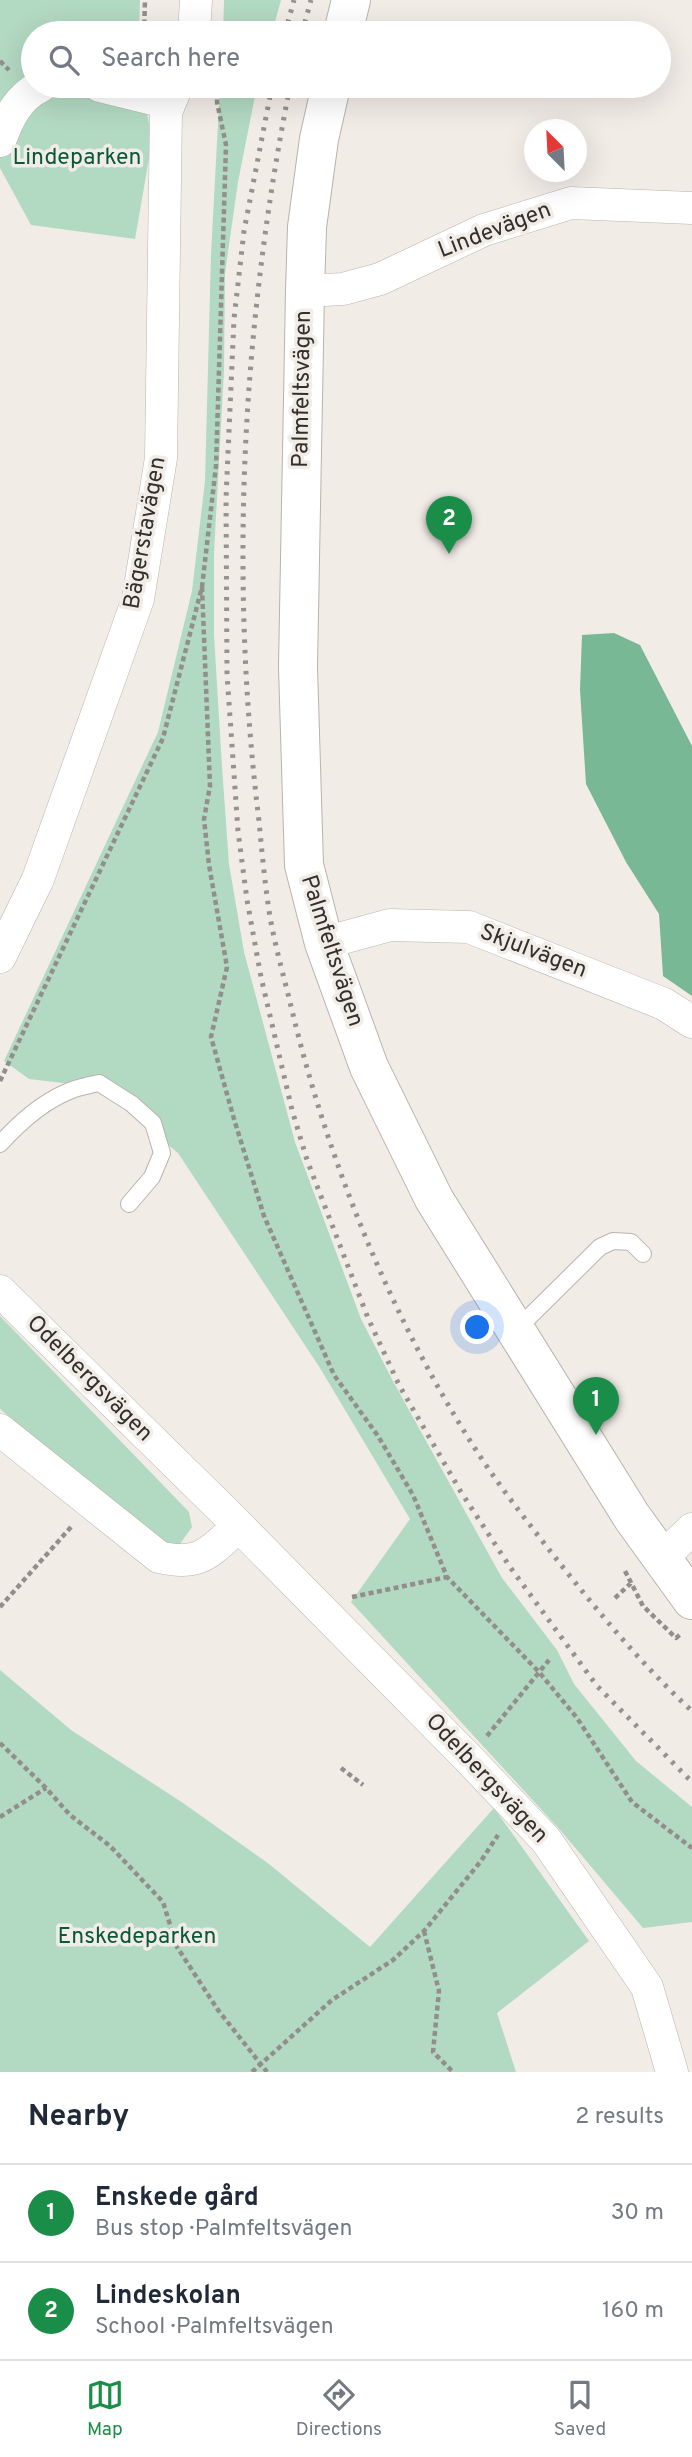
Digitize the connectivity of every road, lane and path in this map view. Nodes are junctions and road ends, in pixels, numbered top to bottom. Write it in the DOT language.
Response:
graph roads {
  1 [pos="145,0"];
  2 [pos="196,0"];
  3 [pos="351,0"];
  4 [pos="144,21"];
  5 [pos="195,21"];
  6 [pos="346,21"];
  7 [pos="23,98"];
  8 [pos="171,98"];
  9 [pos="217,98"];
  10 [pos="328,98"];
  11 [pos="0,141"];
  12 [pos="692,208"];
  13 [pos="304,291"];
  14 [pos="202,587"];
  15 [pos="324,943"];
  16 [pos="0,957"];
  17 [pos="692,1022"];
  18 [pos="0,1081"];
  19 [pos="0,1144"];
  20 [pos="129,1204"];
  21 [pos="643,1254"];
  22 [pos="0,1292"];
  23 [pos="515,1331"];
  24 [pos="0,1430"];
  25 [pos="93,1503"];
  26 [pos="239,1527"];
  27 [pos="692,1529"];
  28 [pos="661,1559"];
  29 [pos="447,1577"];
  30 [pos="615,1598"];
  31 [pos="692,1600"];
  32 [pos="316,1605"];
  33 [pos="0,1607"];
  34 [pos="676,1638"];
  35 [pos="549,1660"];
  36 [pos="540,1672"];
  37 [pos="0,1743"];
  38 [pos="468,1758"];
  39 [pos="341,1768"];
  40 [pos="363,1785"];
  41 [pos="46,1787"];
  42 [pos="515,1807"];
  43 [pos="0,1817"];
  44 [pos="692,1848"];
  45 [pos="424,1931"];
  46 [pos="261,2063"];
  47 [pos="252,2072"];
  48 [pos="267,2072"];
  49 [pos="453,2072"];
  50 [pos="672,2072"];
  1 -- 4 [label="path"];
  2 -- 5 [label="street"];
  3 -- 6 [label="street"];
  7 -- 11 [label="street"];
  8 -- 16 [label="street, Bägerstavägen"];
  9 -- 14 [label="path"];
  10 -- 13 [label="street, Palmfeltsvägen"];
  12 -- 13 [label="street, Lindevägen"];
  13 -- 15 [label="street, Palmfeltsvägen"];
  14 -- 18 [label="path"];
  14 -- 29 [label="path"];
  15 -- 17 [label="street, Skjulvägen"];
  15 -- 23 [label="street, Palmfeltsvägen"];
  19 -- 20 [label="lane"];
  21 -- 23 [label="lane"];
  22 -- 26 [label="street, Odelbergsvägen"];
  23 -- 28 [label="street, Palmfeltsvägen"];
  24 -- 25 [label="street"];
  25 -- 26 [label="street"];
  25 -- 33 [label="path"];
  26 -- 32 [label="street, Odelbergsvägen"];
  27 -- 28 [label="street"];
  28 -- 31 [label="street, Palmfeltsvägen"];
  29 -- 32 [label="path"];
  29 -- 36 [label="path"];
  30 -- 34 [label="path"];
  32 -- 38 [label="street, Odelbergsvägen"];
  35 -- 36 [label="path"];
  36 -- 38 [label="path"];
  36 -- 44 [label="path"];
  37 -- 41 [label="path"];
  38 -- 42 [label="street, Odelbergsvägen"];
  39 -- 40 [label="path"];
  41 -- 43 [label="path"];
  41 -- 46 [label="path"];
  42 -- 45 [label="path"];
  42 -- 50 [label="street, Odelbergsvägen"];
  45 -- 46 [label="path"];
  45 -- 49 [label="path"];
  46 -- 47 [label="path"];
  46 -- 48 [label="path"];
}
